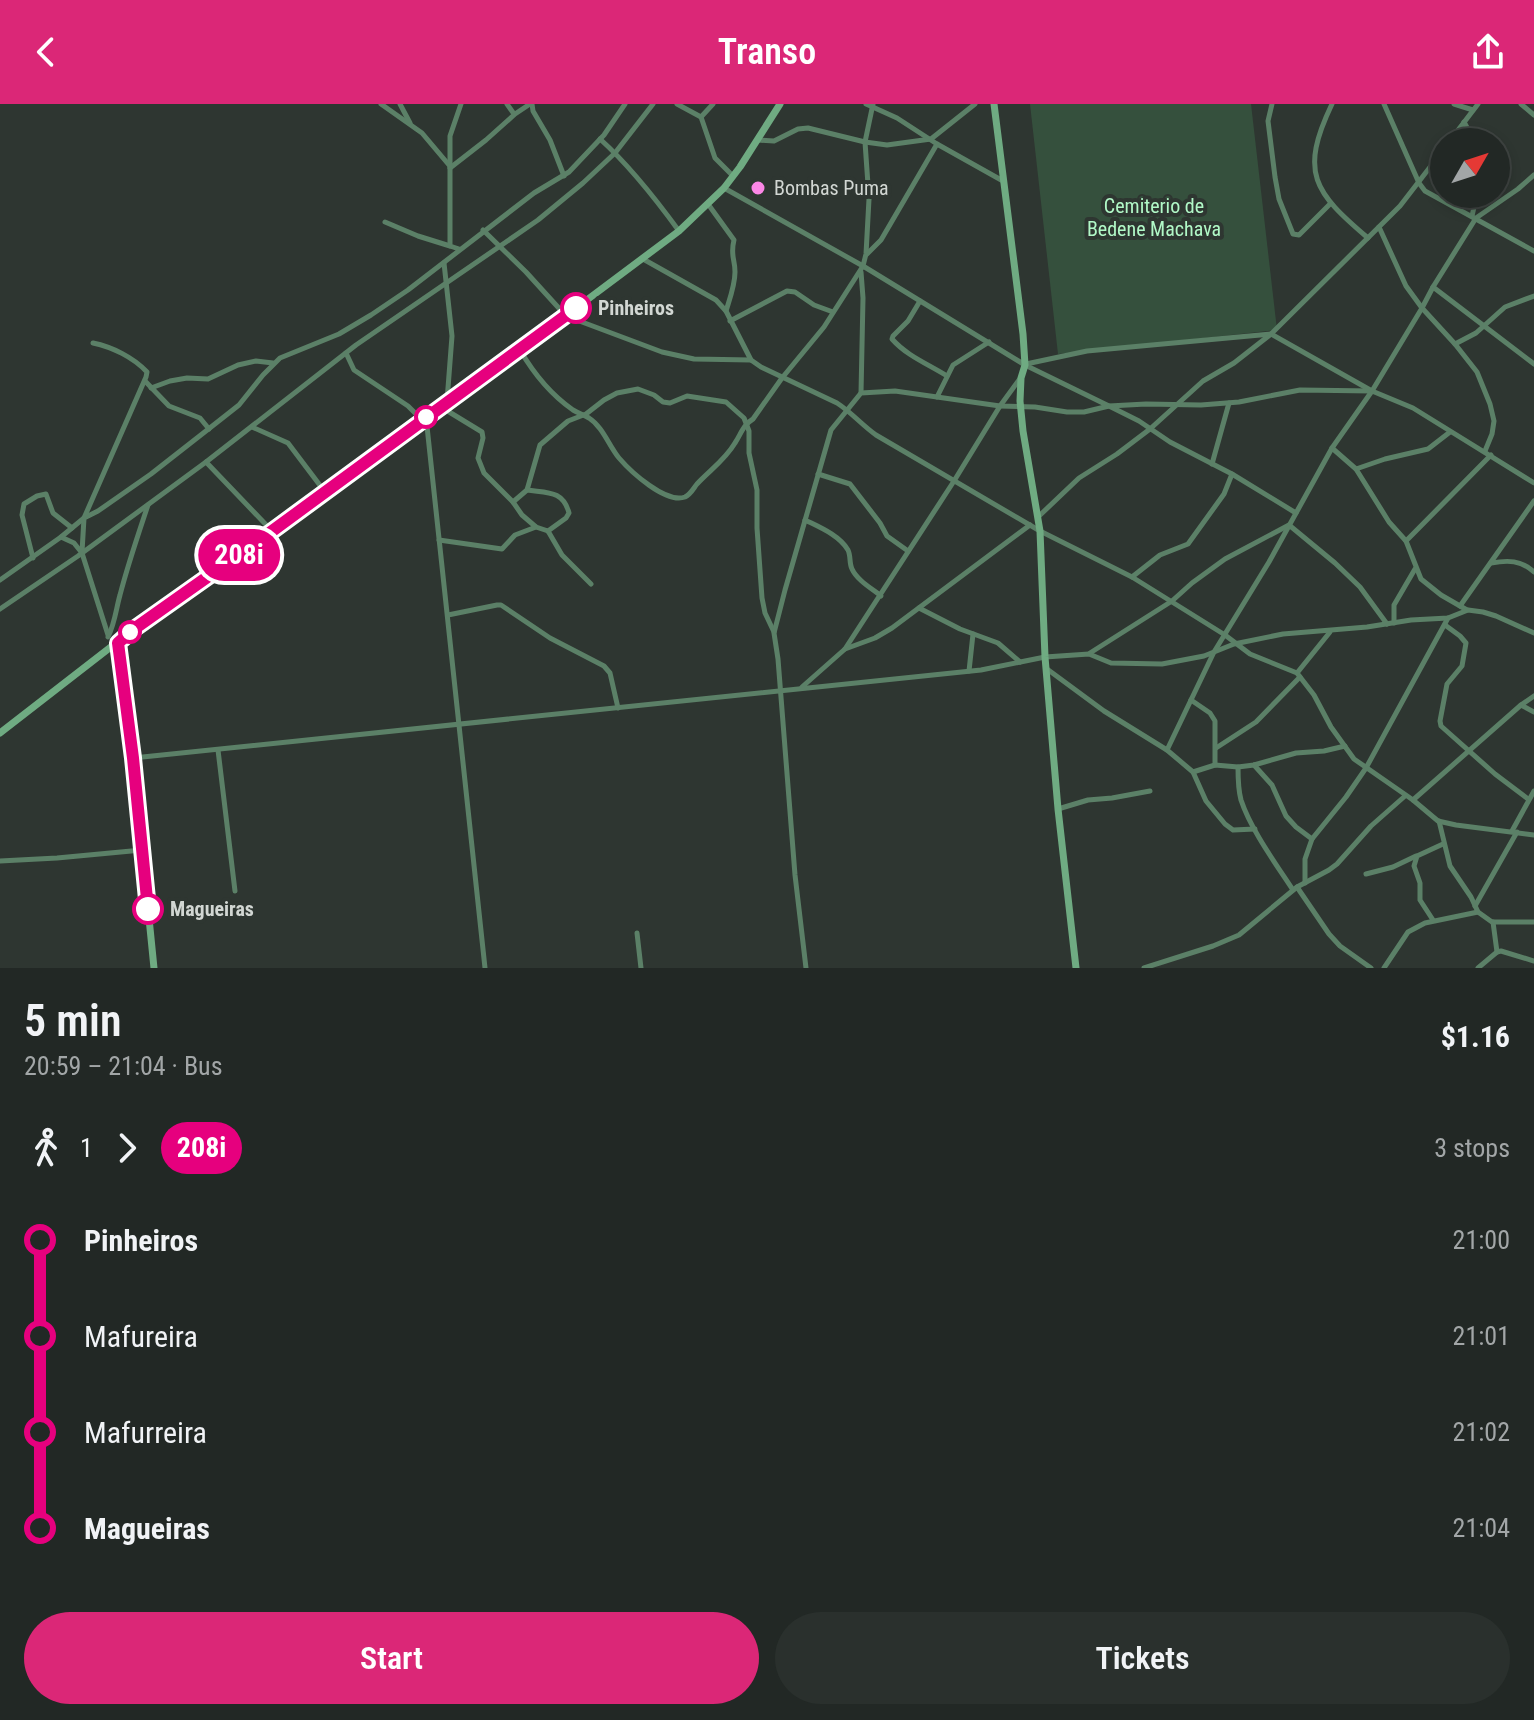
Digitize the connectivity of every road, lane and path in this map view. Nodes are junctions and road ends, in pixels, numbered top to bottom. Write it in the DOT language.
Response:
graph roads {
  1 [pos="381,104"];
  2 [pos="400,104"];
  3 [pos="461,104"];
  4 [pos="507,104"];
  5 [pos="531,104"];
  6 [pos="625,104"];
  7 [pos="653,104"];
  8 [pos="677,104"];
  9 [pos="713,104"];
  10 [pos="780,104"];
  11 [pos="866,104"];
  12 [pos="975,104"];
  13 [pos="994,104"];
  14 [pos="1272,104"];
  15 [pos="1332,104"];
  16 [pos="1384,104"];
  17 [pos="1454,104"];
  18 [pos="1478,104"];
  19 [pos="1521,104"];
  20 [pos="873,106"];
  21 [pos="1473,110"];
  22 [pos="514,114"];
  23 [pos="1534,115"];
  24 [pos="701,117"];
  25 [pos="1464,122"];
  26 [pos="411,124"];
  27 [pos="1460,128"];
  28 [pos="1467,128"];
  29 [pos="600,139"];
  30 [pos="931,139"];
  31 [pos="758,140"];
  32 [pos="865,142"];
  33 [pos="937,144"];
  34 [pos="615,153"];
  35 [pos="450,167"];
  36 [pos="1430,168"];
  37 [pos="1534,175"];
  38 [pos="564,176"];
  39 [pos="733,176"];
  40 [pos="1003,181"];
  41 [pos="1419,183"];
  42 [pos="724,188"];
  43 [pos="708,204"];
  44 [pos="1330,204"];
  45 [pos="1475,208"];
  46 [pos="1474,217"];
  47 [pos="385,222"];
  48 [pos="1379,227"];
  49 [pos="483,230"];
  50 [pos="679,231"];
  51 [pos="1368,238"];
  52 [pos="450,246"];
  53 [pos="499,247"];
  54 [pos="460,249"];
  55 [pos="1534,251"];
  56 [pos="866,254"];
  57 [pos="643,259"];
  58 [pos="444,262"];
  59 [pos="862,268"];
  60 [pos="447,283"];
  61 [pos="1433,287"];
  62 [pos="1534,296"];
  63 [pos="920,301"];
  64 [pos="1422,308"];
  65 [pos="726,311"];
  66 [pos="833,312"];
  67 [pos="566,316"];
  68 [pos="730,321"];
  69 [pos="1485,325"];
  70 [pos="1271,334"];
  71 [pos="989,342"];
  72 [pos="93,343"];
  73 [pos="1455,344"];
  74 [pos="520,350"];
  75 [pos="346,353"];
  76 [pos="751,360"];
  77 [pos="274,363"];
  78 [pos="1534,364"];
  79 [pos="1025,365"];
  80 [pos="947,376"];
  81 [pos="782,378"];
  82 [pos="1021,378"];
  83 [pos="145,381"];
  84 [pos="151,388"];
  85 [pos="1372,391"];
  86 [pos="861,393"];
  87 [pos="937,397"];
  88 [pos="447,401"];
  89 [pos="1229,403"];
  90 [pos="1176,405"];
  91 [pos="1000,406"];
  92 [pos="1020,406"];
  93 [pos="1109,406"];
  94 [pos="440,407"];
  95 [pos="848,410"];
  96 [pos="582,415"];
  97 [pos="424,419"];
  98 [pos="746,423"];
  99 [pos="252,427"];
  100 [pos="209,429"];
  101 [pos="1150,429"];
  102 [pos="1450,432"];
  103 [pos="1332,448"];
  104 [pos="1488,453"];
  105 [pos="206,462"];
  106 [pos="1212,464"];
  107 [pos="1356,469"];
  108 [pos="818,474"];
  109 [pos="1232,474"];
  110 [pos="954,481"];
  111 [pos="1534,483"];
  112 [pos="527,490"];
  113 [pos="325,492"];
  114 [pos="1534,501"];
  115 [pos="513,502"];
  116 [pos="149,504"];
  117 [pos="1296,513"];
  118 [pos="84,518"];
  119 [pos="1038,518"];
  120 [pos="805,520"];
  121 [pos="1030,525"];
  122 [pos="1289,525"];
  123 [pos="536,527"];
  124 [pos="72,528"];
  125 [pos="272,531"];
  126 [pos="548,531"];
  127 [pos="1040,531"];
  128 [pos="61,537"];
  129 [pos="439,540"];
  130 [pos="1406,541"];
  131 [pos="908,551"];
  132 [pos="82,553"];
  133 [pos="33,558"];
  134 [pos="1490,563"];
  135 [pos="1416,568"];
  136 [pos="1534,572"];
  137 [pos="1132,577"];
  138 [pos="0,580"];
  139 [pos="591,584"];
  140 [pos="881,596"];
  141 [pos="1172,601"];
  142 [pos="1460,606"];
  143 [pos="919,608"];
  144 [pos="0,609"];
  145 [pos="1468,610"];
  146 [pos="448,615"];
  147 [pos="1446,622"];
  148 [pos="1391,623"];
  149 [pos="1331,631"];
  150 [pos="774,633"];
  151 [pos="1534,633"];
  152 [pos="973,634"];
  153 [pos="1225,635"];
  154 [pos="108,637"];
  155 [pos="1234,644"];
  156 [pos="115,645"];
  157 [pos="845,649"];
  158 [pos="1214,652"];
  159 [pos="1089,654"];
  160 [pos="1045,657"];
  161 [pos="1020,662"];
  162 [pos="1047,669"];
  163 [pos="969,671"];
  164 [pos="1299,675"];
  165 [pos="801,688"];
  166 [pos="780,690"];
  167 [pos="1534,696"];
  168 [pos="1191,700"];
  169 [pos="1521,705"];
  170 [pos="618,708"];
  171 [pos="1534,712"];
  172 [pos="460,725"];
  173 [pos="0,733"];
  174 [pos="1345,746"];
  175 [pos="1216,748"];
  176 [pos="218,750"];
  177 [pos="1167,750"];
  178 [pos="1470,751"];
  179 [pos="133,758"];
  180 [pos="1215,765"];
  181 [pos="1254,765"];
  182 [pos="1238,767"];
  183 [pos="1366,768"];
  184 [pos="1193,772"];
  185 [pos="1150,791"];
  186 [pos="1534,791"];
  187 [pos="1406,795"];
  188 [pos="1528,799"];
  189 [pos="1413,800"];
  190 [pos="1058,809"];
  191 [pos="1438,821"];
  192 [pos="1255,829"];
  193 [pos="1514,832"];
  194 [pos="1534,835"];
  195 [pos="1312,839"];
  196 [pos="1443,844"];
  197 [pos="142,850"];
  198 [pos="1417,856"];
  199 [pos="0,861"];
  200 [pos="1366,874"];
  201 [pos="1305,883"];
  202 [pos="1295,889"];
  203 [pos="235,891"];
  204 [pos="1476,909"];
  205 [pos="1434,920"];
  206 [pos="1492,922"];
  207 [pos="1534,922"];
  208 [pos="637,933"];
  209 [pos="1497,952"];
  210 [pos="1534,961"];
  211 [pos="154,968"];
  212 [pos="485,968"];
  213 [pos="641,968"];
  214 [pos="806,968"];
  215 [pos="1076,968"];
  216 [pos="1144,968"];
  217 [pos="1371,968"];
  218 [pos="1384,968"];
  219 [pos="1478,968"];
  1 -- 26 [label="street"];
  2 -- 26 [label="street"];
  3 -- 35 [label="street"];
  4 -- 22 [label="street"];
  5 -- 22 [label="street"];
  5 -- 38 [label="street"];
  6 -- 29 [label="street"];
  7 -- 34 [label="street"];
  8 -- 24 [label="street"];
  9 -- 24 [label="street"];
  10 -- 31 [label="main road"];
  11 -- 20 [label="street"];
  12 -- 30 [label="street"];
  13 -- 40 [label="main road"];
  14 -- 44 [label="street"];
  15 -- 44 [label="street"];
  16 -- 41 [label="street"];
  17 -- 21 [label="street"];
  18 -- 21 [label="street"];
  19 -- 23 [label="street"];
  20 -- 30 [label="street"];
  20 -- 32 [label="street"];
  21 -- 25 [label="street"];
  22 -- 35 [label="street"];
  24 -- 39 [label="street"];
  25 -- 27 [label="street"];
  25 -- 28 [label="street"];
  26 -- 35 [label="street"];
  29 -- 34 [label="street"];
  29 -- 38 [label="street"];
  30 -- 32 [label="street"];
  30 -- 33 [label="street"];
  31 -- 32 [label="street"];
  31 -- 39 [label="main road"];
  32 -- 56 [label="street"];
  33 -- 40 [label="street"];
  33 -- 56 [label="street"];
  34 -- 50 [label="street"];
  34 -- 53 [label="street"];
  35 -- 52 [label="street"];
  36 -- 41 [label="street"];
  37 -- 46 [label="street"];
  38 -- 49 [label="street"];
  39 -- 42 [label="main road"];
  40 -- 79 [label="main road"];
  41 -- 46 [label="street"];
  41 -- 48 [label="street"];
  42 -- 43 [label="main road"];
  42 -- 59 [label="street"];
  43 -- 50 [label="main road"];
  43 -- 65 [label="street"];
  44 -- 51 [label="street"];
  45 -- 46 [label="street"];
  46 -- 55 [label="street"];
  46 -- 61 [label="street"];
  47 -- 52 [label="street"];
  48 -- 51 [label="street"];
  48 -- 64 [label="street"];
  49 -- 53 [label="street"];
  49 -- 54 [label="street"];
  50 -- 57 [label="main road"];
  51 -- 70 [label="street"];
  52 -- 54 [label="street"];
  53 -- 60 [label="street"];
  53 -- 67 [label="street"];
  54 -- 58 [label="street"];
  56 -- 59 [label="street"];
  57 -- 65 [label="street"];
  57 -- 67 [label="main road"];
  58 -- 60 [label="street"];
  58 -- 77 [label="street"];
  59 -- 63 [label="street"];
  59 -- 66 [label="street"];
  59 -- 86 [label="street"];
  60 -- 75 [label="street"];
  60 -- 88 [label="street"];
  61 -- 64 [label="street"];
  61 -- 69 [label="street"];
  62 -- 69 [label="street"];
  63 -- 71 [label="street"];
  63 -- 80 [label="street"];
  64 -- 73 [label="street"];
  64 -- 85 [label="street"];
  65 -- 68 [label="street"];
  66 -- 68 [label="street"];
  66 -- 81 [label="street"];
  67 -- 74 [label="main road"];
  67 -- 76 [label="street"];
  68 -- 76 [label="street"];
  69 -- 73 [label="street"];
  69 -- 78 [label="street"];
  70 -- 79 [label="street"];
  70 -- 85 [label="street"];
  70 -- 90 [label="street"];
  71 -- 79 [label="street"];
  71 -- 80 [label="street"];
  72 -- 83 [label="street"];
  73 -- 104 [label="street"];
  74 -- 88 [label="main road"];
  74 -- 96 [label="street"];
  75 -- 97 [label="street"];
  75 -- 99 [label="street"];
  76 -- 81 [label="street"];
  77 -- 84 [label="street"];
  77 -- 100 [label="street"];
  79 -- 82 [label="main road"];
  79 -- 93 [label="street"];
  80 -- 87 [label="street"];
  81 -- 95 [label="street"];
  81 -- 98 [label="street"];
  82 -- 91 [label="street"];
  82 -- 92 [label="main road"];
  83 -- 84 [label="street"];
  83 -- 118 [label="street"];
  84 -- 100 [label="street"];
  85 -- 89 [label="street"];
  85 -- 102 [label="street"];
  85 -- 103 [label="street"];
  86 -- 87 [label="street"];
  86 -- 95 [label="street"];
  87 -- 91 [label="street"];
  88 -- 94 [label="main road"];
  89 -- 90 [label="street"];
  89 -- 106 [label="street"];
  90 -- 93 [label="street"];
  90 -- 101 [label="street"];
  91 -- 92 [label="street"];
  91 -- 110 [label="street"];
  92 -- 93 [label="street"];
  92 -- 119 [label="main road"];
  93 -- 101 [label="street"];
  94 -- 97 [label="main road"];
  94 -- 115 [label="street"];
  95 -- 108 [label="street"];
  95 -- 110 [label="street"];
  96 -- 98 [label="street"];
  96 -- 98 [label="street"];
  96 -- 112 [label="street"];
  97 -- 113 [label="main road"];
  97 -- 129 [label="street"];
  98 -- 150 [label="street"];
  99 -- 105 [label="street"];
  99 -- 113 [label="street"];
  100 -- 118 [label="street"];
  101 -- 106 [label="street"];
  101 -- 119 [label="street"];
  102 -- 104 [label="street"];
  102 -- 107 [label="street"];
  103 -- 107 [label="street"];
  103 -- 117 [label="street"];
  104 -- 111 [label="street"];
  104 -- 130 [label="street"];
  105 -- 116 [label="street"];
  105 -- 125 [label="street"];
  106 -- 109 [label="street"];
  107 -- 130 [label="street"];
  108 -- 120 [label="street"];
  108 -- 131 [label="street"];
  109 -- 117 [label="street"];
  109 -- 137 [label="street"];
  110 -- 121 [label="street"];
  110 -- 131 [label="street"];
  112 -- 115 [label="street"];
  112 -- 126 [label="street"];
  113 -- 125 [label="main road"];
  114 -- 134 [label="street"];
  115 -- 123 [label="street"];
  116 -- 132 [label="street"];
  116 -- 154 [label="street"];
  117 -- 122 [label="street"];
  118 -- 124 [label="street"];
  118 -- 132 [label="street"];
  119 -- 127 [label="main road"];
  120 -- 140 [label="street"];
  120 -- 150 [label="street"];
  121 -- 127 [label="street"];
  121 -- 143 [label="street"];
  122 -- 141 [label="street"];
  122 -- 148 [label="street"];
  122 -- 153 [label="street"];
  123 -- 126 [label="street"];
  123 -- 129 [label="street"];
  124 -- 128 [label="street"];
  124 -- 133 [label="street"];
  125 -- 156 [label="main road"];
  126 -- 139 [label="street"];
  127 -- 137 [label="street"];
  127 -- 160 [label="main road"];
  128 -- 132 [label="street"];
  128 -- 133 [label="street"];
  129 -- 146 [label="street"];
  130 -- 135 [label="street"];
  131 -- 140 [label="street"];
  132 -- 144 [label="street"];
  132 -- 154 [label="street"];
  133 -- 138 [label="street"];
  134 -- 136 [label="street"];
  134 -- 142 [label="street"];
  135 -- 142 [label="street"];
  135 -- 148 [label="street"];
  137 -- 141 [label="street"];
  140 -- 157 [label="street"];
  141 -- 153 [label="street"];
  141 -- 159 [label="street"];
  142 -- 145 [label="street"];
  143 -- 152 [label="street"];
  143 -- 157 [label="street"];
  145 -- 147 [label="street"];
  145 -- 151 [label="street"];
  146 -- 170 [label="street"];
  146 -- 172 [label="street"];
  147 -- 148 [label="street"];
  147 -- 178 [label="street"];
  147 -- 183 [label="street"];
  148 -- 149 [label="street"];
  149 -- 155 [label="street"];
  149 -- 164 [label="street"];
  150 -- 166 [label="street"];
  152 -- 161 [label="street"];
  152 -- 163 [label="street"];
  153 -- 155 [label="street"];
  153 -- 158 [label="street"];
  154 -- 156 [label="street"];
  155 -- 158 [label="street"];
  155 -- 164 [label="street"];
  156 -- 173 [label="main road"];
  156 -- 179 [label="main road"];
  157 -- 165 [label="street"];
  158 -- 159 [label="street"];
  158 -- 168 [label="street"];
  159 -- 160 [label="street"];
  160 -- 161 [label="street"];
  160 -- 162 [label="main road"];
  161 -- 163 [label="street"];
  162 -- 177 [label="street"];
  162 -- 190 [label="main road"];
  163 -- 165 [label="street"];
  164 -- 174 [label="street"];
  164 -- 175 [label="street"];
  165 -- 166 [label="street"];
  166 -- 170 [label="street"];
  166 -- 214 [label="street"];
  167 -- 169 [label="street"];
  168 -- 175 [label="street"];
  168 -- 177 [label="street"];
  169 -- 171 [label="street"];
  169 -- 178 [label="street"];
  170 -- 172 [label="street"];
  172 -- 176 [label="street"];
  172 -- 212 [label="street"];
  174 -- 181 [label="street"];
  174 -- 183 [label="street"];
  175 -- 180 [label="street"];
  176 -- 179 [label="street"];
  176 -- 203 [label="street"];
  177 -- 184 [label="street"];
  178 -- 188 [label="street"];
  178 -- 189 [label="street"];
  179 -- 197 [label="main road"];
  180 -- 182 [label="street"];
  180 -- 184 [label="street"];
  181 -- 182 [label="street"];
  181 -- 195 [label="street"];
  182 -- 192 [label="street"];
  183 -- 187 [label="street"];
  183 -- 195 [label="street"];
  184 -- 192 [label="street"];
  185 -- 190 [label="street"];
  186 -- 188 [label="street"];
  187 -- 189 [label="street"];
  187 -- 201 [label="street"];
  188 -- 193 [label="street"];
  189 -- 191 [label="street"];
  190 -- 215 [label="main road"];
  191 -- 193 [label="street"];
  191 -- 196 [label="street"];
  192 -- 202 [label="street"];
  193 -- 194 [label="street"];
  193 -- 204 [label="street"];
  195 -- 201 [label="street"];
  196 -- 198 [label="street"];
  196 -- 204 [label="street"];
  197 -- 199 [label="street"];
  197 -- 211 [label="main road"];
  198 -- 200 [label="street"];
  198 -- 205 [label="street"];
  201 -- 202 [label="street"];
  202 -- 216 [label="street"];
  202 -- 217 [label="street"];
  204 -- 205 [label="street"];
  204 -- 206 [label="street"];
  205 -- 218 [label="street"];
  206 -- 207 [label="street"];
  206 -- 209 [label="street"];
  208 -- 213 [label="street"];
  209 -- 210 [label="street"];
  209 -- 219 [label="street"];
}
